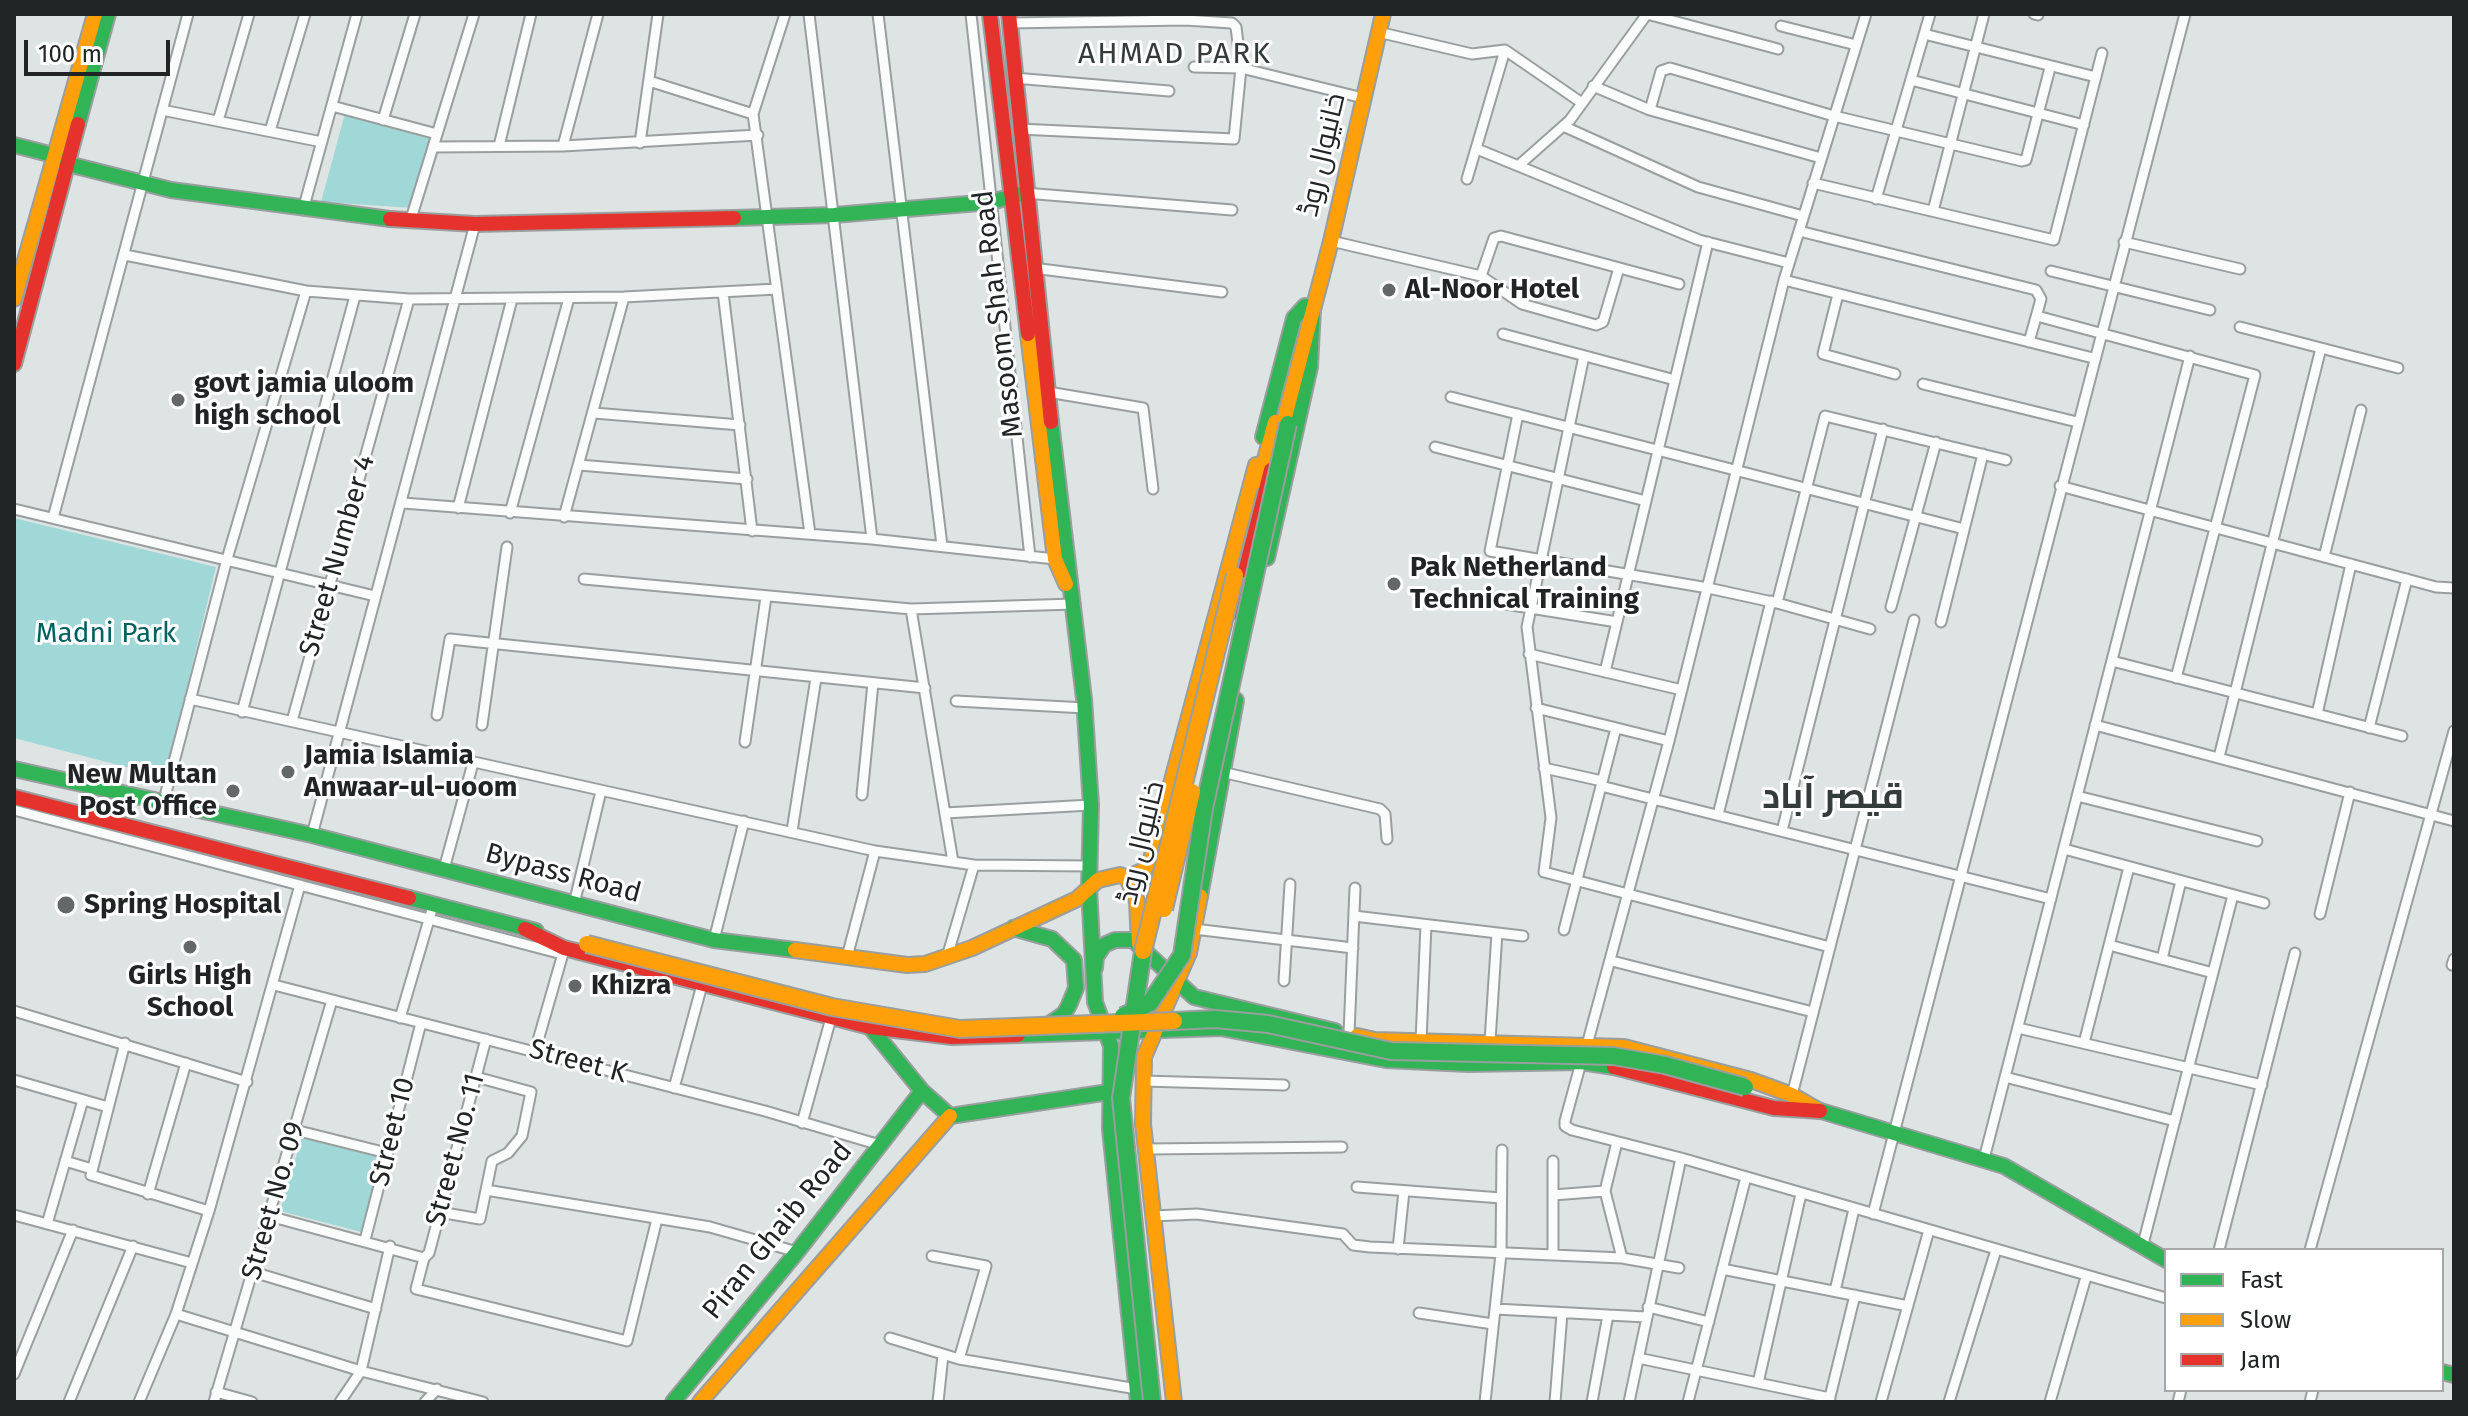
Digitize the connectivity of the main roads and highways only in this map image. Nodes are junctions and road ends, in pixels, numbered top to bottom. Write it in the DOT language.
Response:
graph roads {
  1 [pos="95,14"];
  2 [pos="108,14"];
  3 [pos="990,14"];
  4 [pos="1374,14"];
  5 [pos="1383,14"];
  6 [pos="1009,18"];
  7 [pos="14,145"];
  8 [pos="62,160"];
  9 [pos="1018,195"];
  10 [pos="18,300"];
  11 [pos="1309,307"];
  12 [pos="14,340"];
  13 [pos="1302,353"];
  14 [pos="14,364"];
  15 [pos="1075,604"];
  16 [pos="14,769"];
  17 [pos="14,797"];
  18 [pos="1127,878"];
  19 [pos="1089,888"];
  20 [pos="1013,928"];
  21 [pos="525,929"];
  22 [pos="1139,944"];
  23 [pos="1095,968"];
  24 [pos="1177,982"];
  25 [pos="1088,1026"];
  26 [pos="870,1027"];
  27 [pos="1153,1032"];
  28 [pos="1105,1034"];
  29 [pos="1033,1035"];
  30 [pos="922,1091"];
  31 [pos="1109,1092"];
  32 [pos="1820,1111"];
  33 [pos="950,1116"];
  34 [pos="1110,1119"];
  35 [pos="1143,1120"];
  36 [pos="848,1186"];
  37 [pos="869,1205"];
  38 [pos="2164,1259"];
  39 [pos="747,1313"];
  40 [pos="763,1328"];
  41 [pos="1138,1395"];
  42 [pos="673,1402"];
  43 [pos="700,1402"];
  44 [pos="1152,1402"];
  45 [pos="1162,1402"];
  46 [pos="1174,1402"];
  1 -- 8 [label="main road"];
  2 -- 8 [label="main road"];
  3 -- 9 [label="main road, Masoom Shah Road"];
  4 -- 11 [label="main road, خانیوال روڈ"];
  5 -- 11 [label="main road, خانیوال روڈ"];
  6 -- 9 [label="main road, Masoom Shah Road"];
  7 -- 8 [label="main road"];
  8 -- 9 [label="main road"];
  8 -- 10 [label="main road"];
  9 -- 15 [label="main road, Masoom Shah Road"];
  9 -- 15 [label="main road, Masoom Shah Road"];
  10 -- 12 [label="main road"];
  10 -- 14 [label="main road"];
  11 -- 13 [label="main road, خانیوال روڈ"];
  11 -- 18 [label="main road"];
  11 -- 24 [label="main road, خانیوال روڈ"];
  11 -- 44 [label="main road, خانیوال روڈ, bridge"];
  13 -- 25 [label="main road, bridge"];
  13 -- 45 [label="main road, خانیوال روڈ, bridge"];
  15 -- 19 [label="main road, Masoom Shah Road"];
  16 -- 20 [label="main road, Bypass Road"];
  17 -- 21 [label="main road"];
  18 -- 19 [label="main road, Bypass Road"];
  18 -- 22 [label="main road"];
  19 -- 20 [label="main road, Bypass Road"];
  19 -- 23 [label="main road, Masoom Shah Road"];
  20 -- 29 [label="main road"];
  21 -- 25 [label="main road, bridge"];
  21 -- 26 [label="main road"];
  22 -- 23 [label="main road"];
  22 -- 24 [label="main road"];
  23 -- 28 [label="main road"];
  24 -- 27 [label="main road, خانیوال روڈ"];
  24 -- 32 [label="main road"];
  25 -- 32 [label="main road, bridge"];
  26 -- 29 [label="main road"];
  26 -- 30 [label="main road"];
  27 -- 28 [label="main road"];
  27 -- 32 [label="main road"];
  27 -- 35 [label="main road, خانیوال روڈ"];
  28 -- 29 [label="main road"];
  28 -- 31 [label="main road"];
  30 -- 33 [label="main road"];
  30 -- 36 [label="main road, Piran Ghaib Road"];
  31 -- 33 [label="main road"];
  31 -- 34 [label="main road"];
  32 -- 38 [label="main road"];
  33 -- 37 [label="main road, Piran Ghaib Road"];
  34 -- 35 [label="main road"];
  34 -- 41 [label="main road"];
  35 -- 46 [label="main road, خانیوال روڈ"];
  36 -- 37 [label="main road"];
  36 -- 39 [label="main road, Piran Ghaib Road"];
  37 -- 40 [label="main road, Piran Ghaib Road"];
  39 -- 40 [label="main road"];
  39 -- 42 [label="main road, Piran Ghaib Road"];
  40 -- 43 [label="main road, Piran Ghaib Road"];
}
